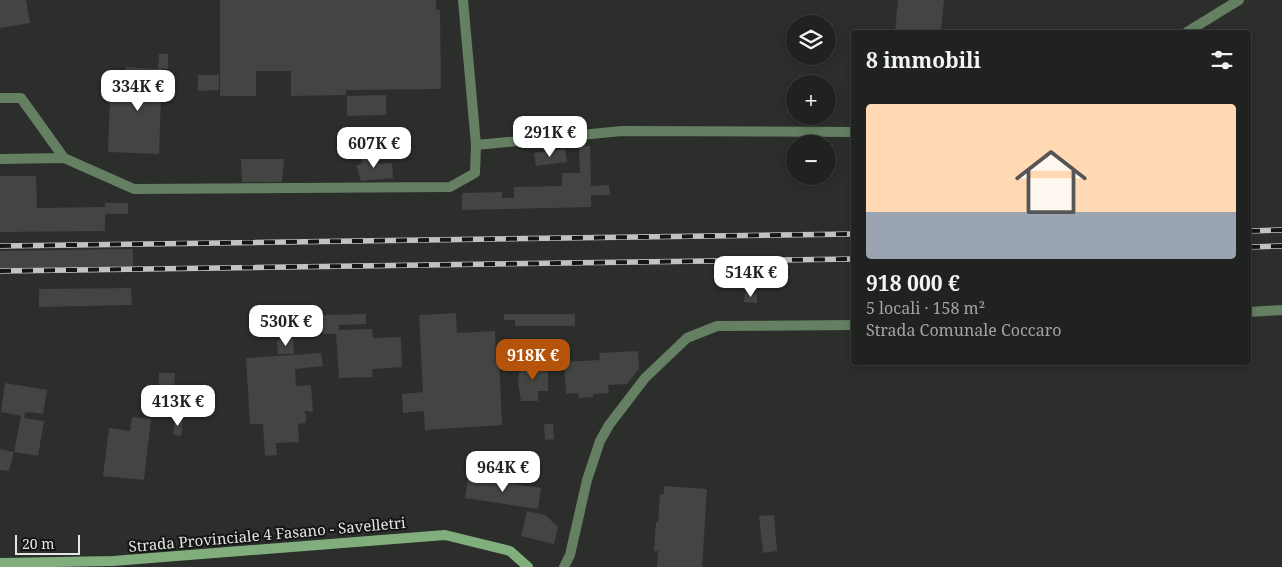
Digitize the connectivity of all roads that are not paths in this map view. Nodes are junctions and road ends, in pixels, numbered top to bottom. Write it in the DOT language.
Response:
graph roads {
  1 [pos="464,0"];
  2 [pos="1239,0"];
  3 [pos="1190,30"];
  4 [pos="0,98"];
  5 [pos="851,132"];
  6 [pos="476,146"];
  7 [pos="64,158"];
  8 [pos="0,159"];
  9 [pos="1282,310"];
  10 [pos="1251,312"];
  11 [pos="851,325"];
  12 [pos="0,563"];
  13 [pos="528,567"];
  14 [pos="564,567"];
  1 -- 6 [label="street"];
  2 -- 3 [label="street"];
  4 -- 7 [label="street"];
  5 -- 6 [label="street"];
  6 -- 7 [label="street"];
  7 -- 8 [label="street"];
  9 -- 10 [label="street"];
  11 -- 14 [label="street"];
  12 -- 13 [label="street, Strada Provinciale 4 Fasano - Savelletri"];
}
